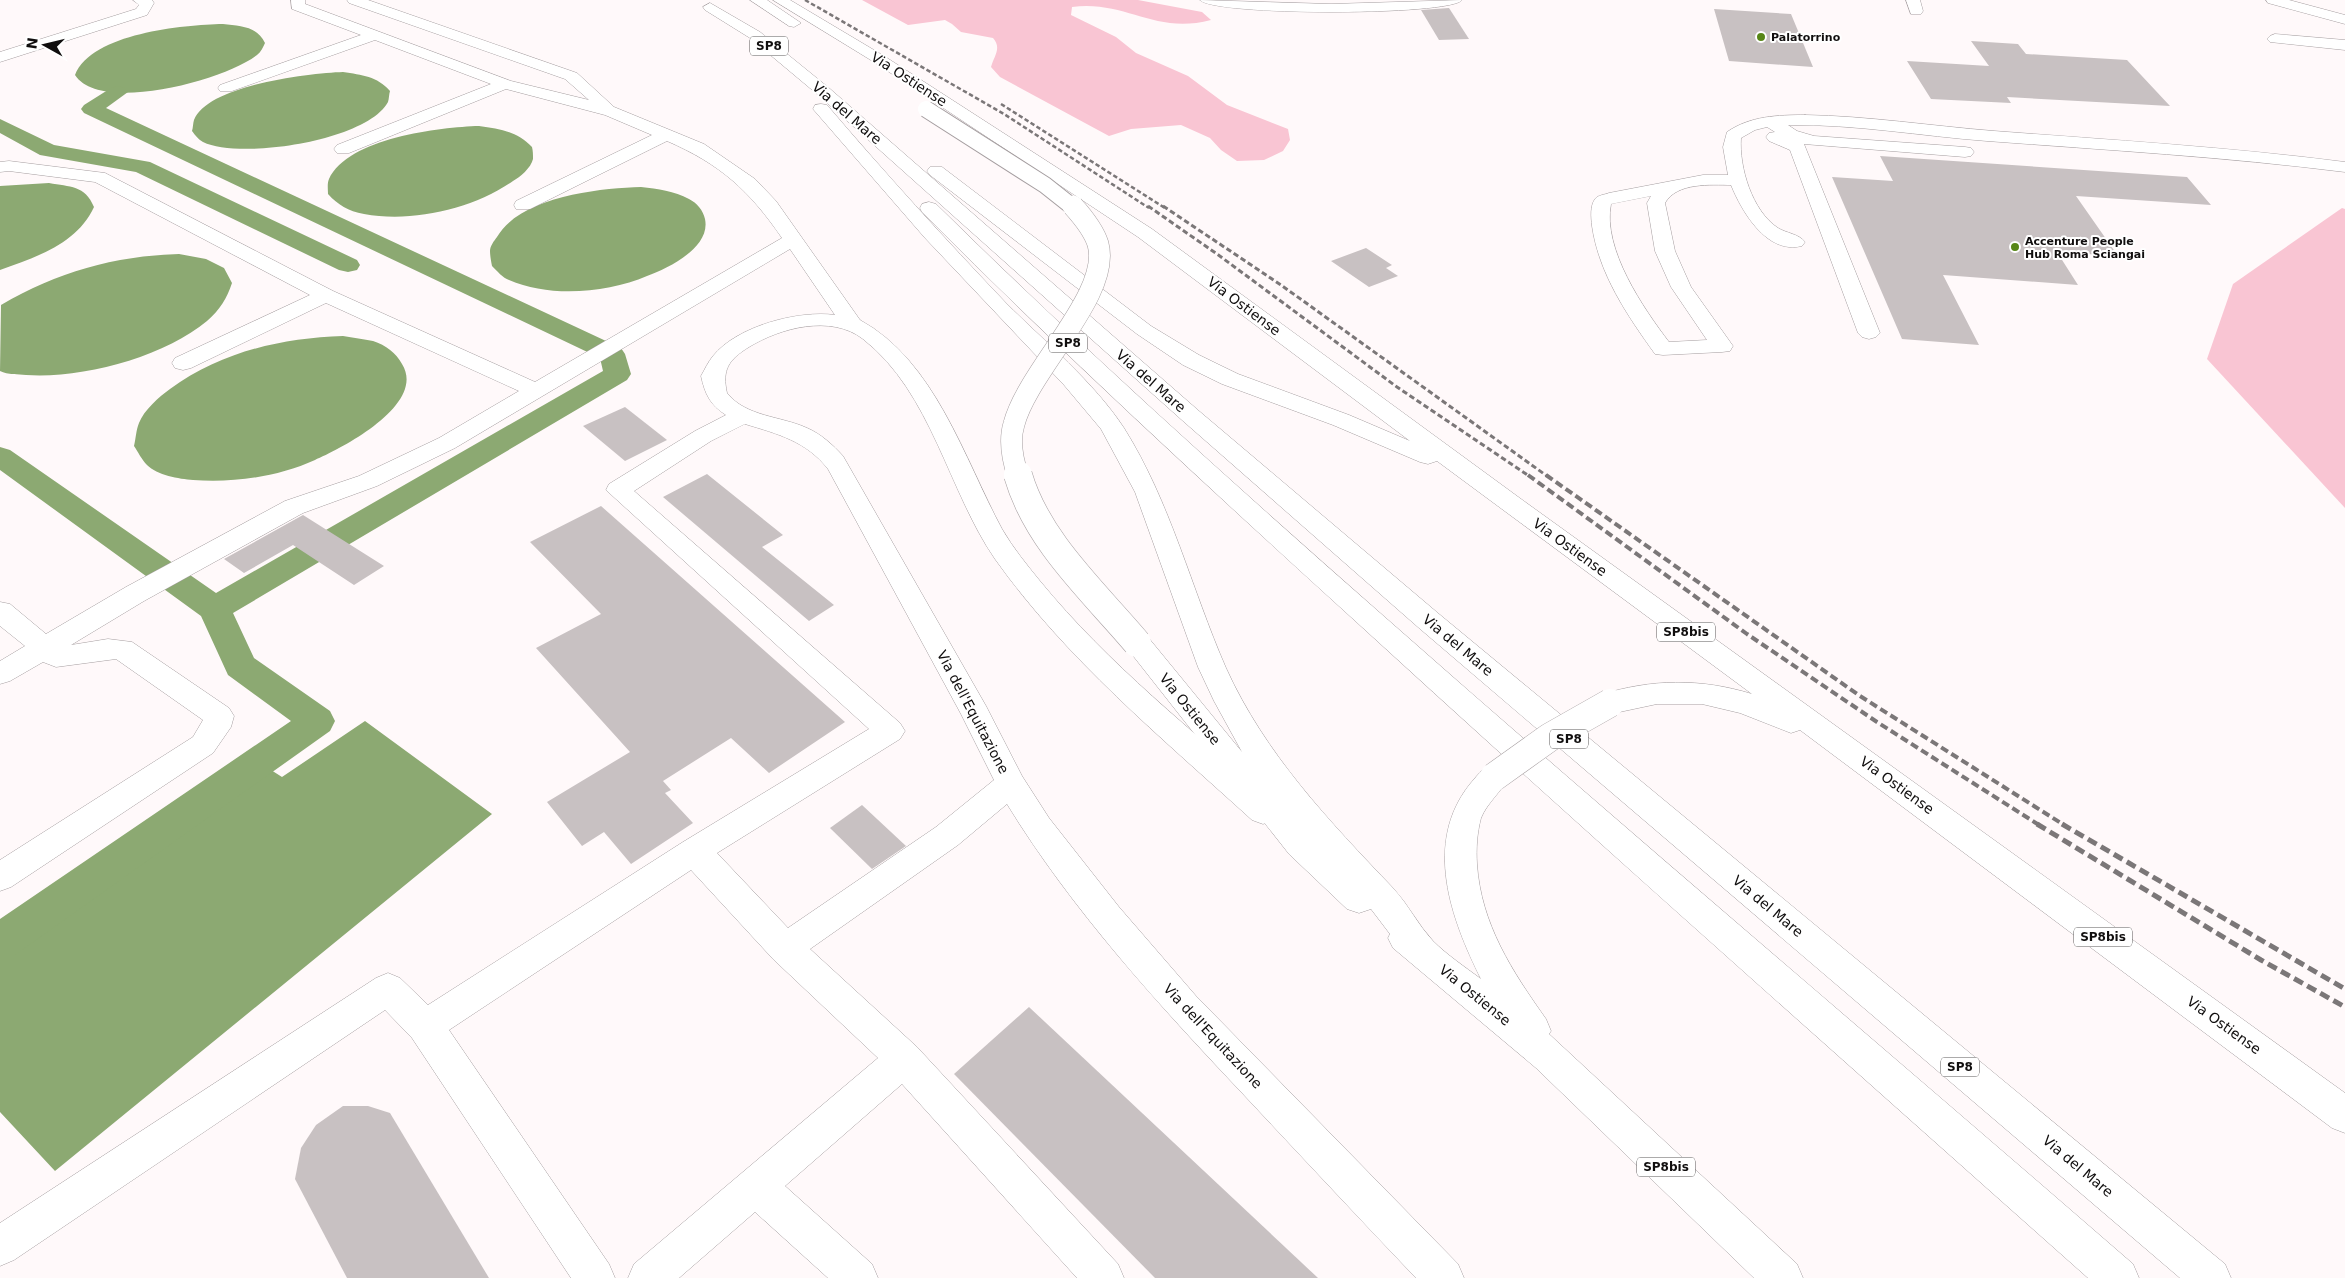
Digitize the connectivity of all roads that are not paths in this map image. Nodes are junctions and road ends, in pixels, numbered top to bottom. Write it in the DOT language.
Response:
graph roads {
  1 [pos="140,0"];
  2 [pos="298,0"];
  3 [pos="354,0"];
  4 [pos="757,0"];
  5 [pos="780,0"];
  6 [pos="1207,0"];
  7 [pos="1455,0"];
  8 [pos="2273,0"];
  9 [pos="706,3"];
  10 [pos="2345,20"];
  11 [pos="376,35"];
  12 [pos="2275,39"];
  13 [pos="8,41"];
  14 [pos="2345,45"];
  15 [pos="25,49"];
  16 [pos="844,56"];
  17 [pos="0,57"];
  18 [pos="505,84"];
  19 [pos="226,88"];
  20 [pos="822,100"];
  21 [pos="917,104"];
  22 [pos="611,111"];
  23 [pos="1763,123"];
  24 [pos="665,134"];
  25 [pos="342,148"];
  26 [pos="1986,153"];
  27 [pos="2345,166"];
  28 [pos="0,167"];
  29 [pos="1739,180"];
  30 [pos="1675,186"];
  31 [pos="522,204"];
  32 [pos="792,240"];
  33 [pos="1794,242"];
  34 [pos="326,295"];
  35 [pos="850,321"];
  36 [pos="1869,333"];
  37 [pos="183,363"];
  38 [pos="534,390"];
  39 [pos="744,415"];
  40 [pos="1512,505"];
  41 [pos="0,611"];
  42 [pos="45,646"];
  43 [pos="0,674"];
  44 [pos="1861,759"];
  45 [pos="1011,784"];
  46 [pos="1300,845"];
  47 [pos="694,851"];
  48 [pos="0,877"];
  49 [pos="786,948"];
  50 [pos="1420,950"];
  51 [pos="425,1026"];
  52 [pos="1549,1056"];
  53 [pos="904,1059"];
  54 [pos="2345,1115"];
  55 [pos="756,1186"];
  56 [pos="0,1246"];
  57 [pos="595,1278"];
  58 [pos="648,1278"];
  59 [pos="858,1278"];
  60 [pos="1104,1278"];
  61 [pos="1444,1278"];
  62 [pos="1783,1278"];
  63 [pos="2119,1278"];
  64 [pos="2211,1278"];
  1 -- 15 [label="main road"];
  2 -- 11 [label="main road"];
  3 -- 22 [label="main road"];
  4 -- 16 [label="main road"];
  5 -- 40 [label="main road, Via Ostiense / SP8bis"];
  6 -- 7 [label="main road"];
  8 -- 10 [label="main road"];
  9 -- 20 [label="main road, Via del Mare / SP8"];
  11 -- 18 [label="main road"];
  11 -- 19 [label="main road"];
  12 -- 14 [label="main road"];
  13 -- 15 [label="main road"];
  15 -- 17 [label="main road"];
  18 -- 22 [label="main road"];
  18 -- 25 [label="main road"];
  20 -- 40 [label="main road"];
  20 -- 50 [label="main road"];
  20 -- 63 [label="main road, Via del Mare / SP8"];
  20 -- 64 [label="main road, Via del Mare / SP8"];
  21 -- 46 [label="main road, Via Ostiense / SP8bis, bridge"];
  22 -- 24 [label="main road"];
  23 -- 26 [label="main road"];
  23 -- 27 [label="main road"];
  23 -- 29 [label="main road"];
  23 -- 36 [label="main road"];
  24 -- 31 [label="main road"];
  24 -- 32 [label="main road"];
  28 -- 34 [label="main road"];
  29 -- 30 [label="main road"];
  29 -- 33 [label="main road"];
  30 -- 30 [label="main road"];
  32 -- 35 [label="main road"];
  32 -- 38 [label="main road"];
  34 -- 37 [label="main road"];
  34 -- 38 [label="main road"];
  35 -- 39 [label="main road, Via dell'Equitazione"];
  35 -- 46 [label="main road, Via dell'Equitazione"];
  38 -- 42 [label="main road"];
  39 -- 45 [label="main road, Via dell'Equitazione"];
  39 -- 47 [label="main road"];
  40 -- 44 [label="main road, Via Ostiense / SP8bis"];
  41 -- 42 [label="main road"];
  42 -- 43 [label="main road"];
  42 -- 48 [label="main road"];
  44 -- 52 [label="main road, bridge"];
  44 -- 54 [label="main road, Via Ostiense / SP8bis"];
  45 -- 49 [label="main road"];
  45 -- 61 [label="main road, Via dell'Equitazione"];
  46 -- 50 [label="main road, Via Ostiense / SP8bis"];
  47 -- 49 [label="main road"];
  47 -- 51 [label="main road"];
  49 -- 53 [label="main road"];
  50 -- 52 [label="main road, Via Ostiense / SP8bis"];
  51 -- 56 [label="main road"];
  51 -- 57 [label="main road"];
  52 -- 62 [label="main road, Via Ostiense / SP8bis"];
  53 -- 55 [label="main road"];
  53 -- 60 [label="main road"];
  55 -- 58 [label="main road"];
  55 -- 59 [label="main road"];
}
